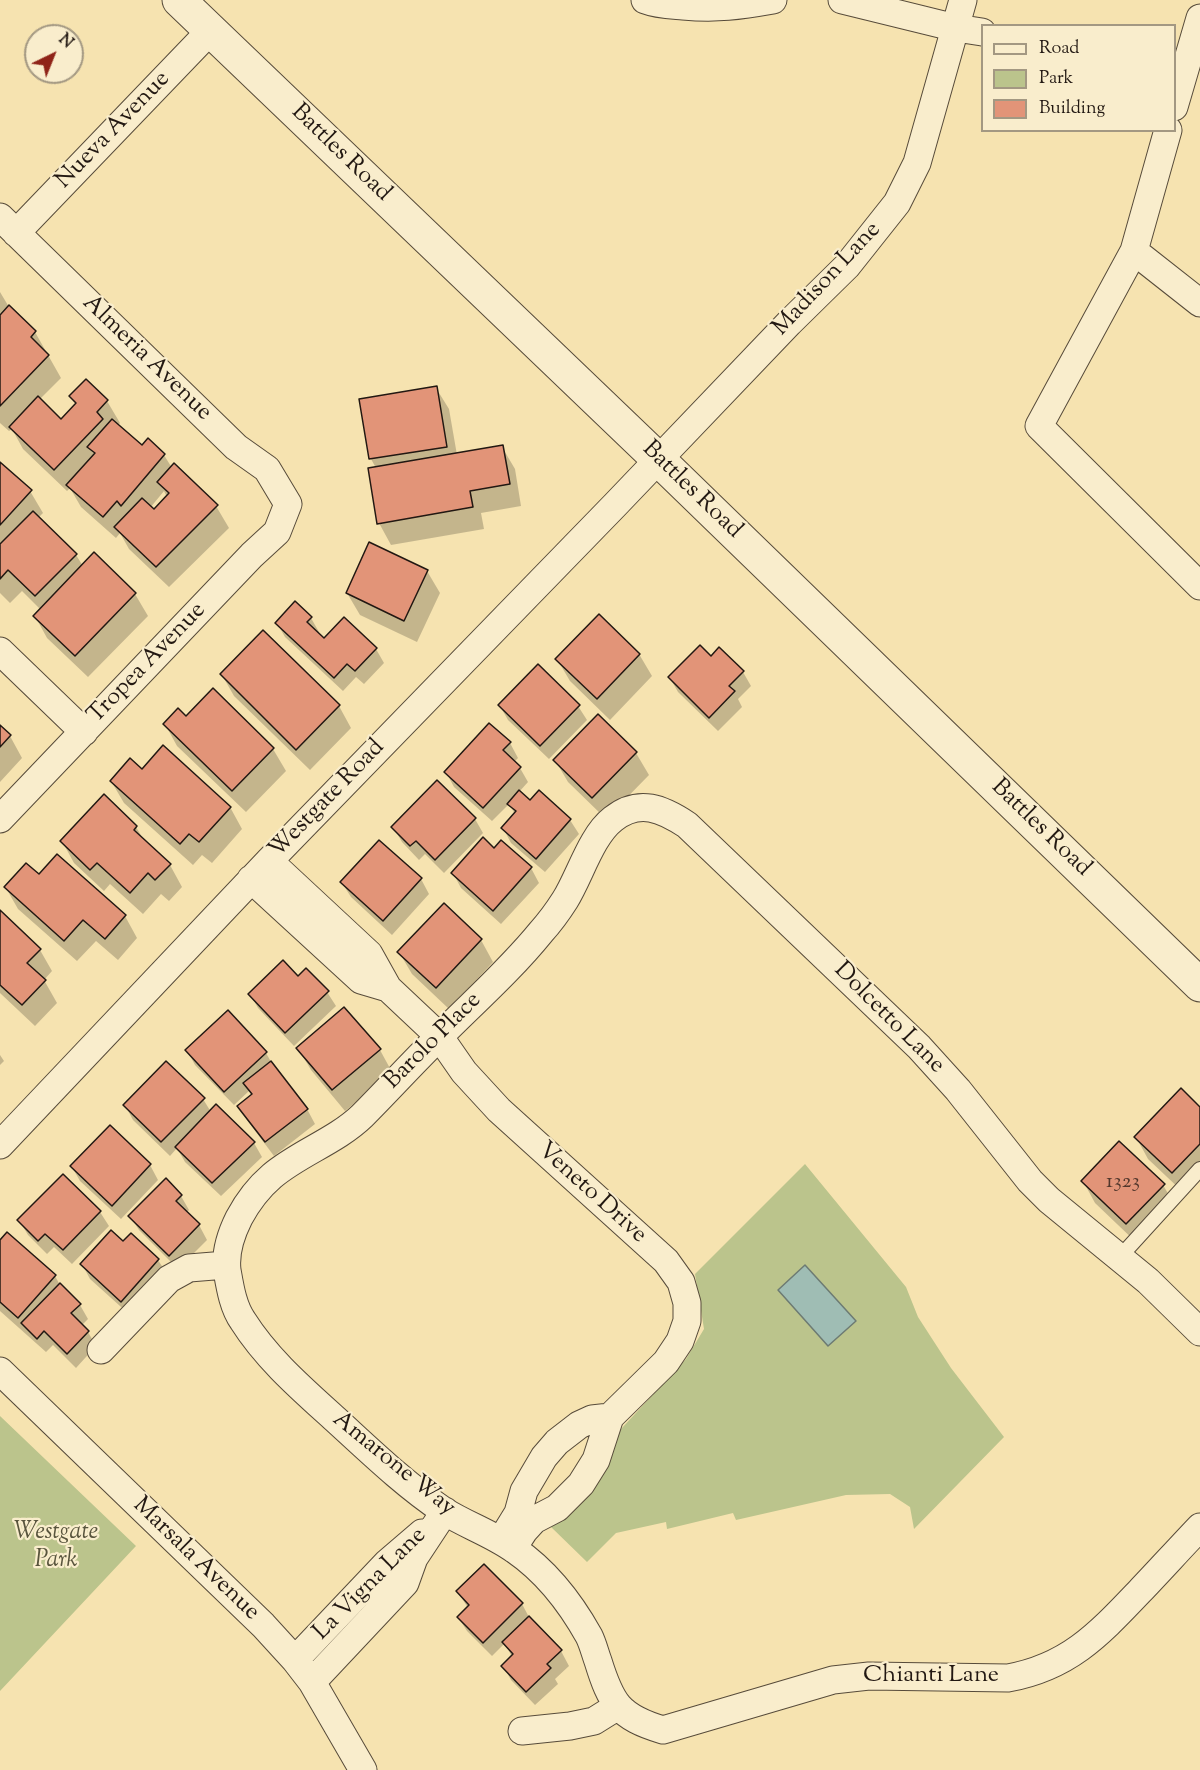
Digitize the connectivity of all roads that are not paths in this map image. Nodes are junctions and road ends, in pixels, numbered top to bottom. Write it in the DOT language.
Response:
graph roads {
  1 [pos="179,0"];
  2 [pos="645,0"];
  3 [pos="773,0"];
  4 [pos="842,0"];
  5 [pos="963,0"];
  6 [pos="737,3"];
  7 [pos="1200,18"];
  8 [pos="956,28"];
  9 [pos="211,30"];
  10 [pos="981,32"];
  11 [pos="1187,66"];
  12 [pos="1176,101"];
  13 [pos="1167,132"];
  14 [pos="8,225"];
  15 [pos="1134,251"];
  16 [pos="1200,303"];
  17 [pos="659,460"];
  18 [pos="288,504"];
  19 [pos="1200,586"];
  20 [pos="0,651"];
  21 [pos="84,732"];
  22 [pos="636,807"];
  23 [pos="0,819"];
  24 [pos="260,870"];
  25 [pos="1200,985"];
  26 [pos="440,1036"];
  27 [pos="0,1145"];
  28 [pos="1200,1169"];
  29 [pos="1119,1258"];
  30 [pos="226,1264"];
  31 [pos="1200,1332"];
  32 [pos="101,1350"];
  33 [pos="0,1371"];
  34 [pos="610,1417"];
  35 [pos="445,1511"];
  36 [pos="1200,1527"];
  37 [pos="506,1545"];
  38 [pos="296,1660"];
  39 [pos="312,1682"];
  40 [pos="618,1706"];
  41 [pos="522,1731"];
  42 [pos="363,1770"];
  1 -- 9 [label="street, Battles Road"];
  2 -- 6 [label="street"];
  3 -- 6 [label="street"];
  4 -- 8 [label="street"];
  5 -- 8 [label="street, Madison Lane"];
  7 -- 11 [label="street"];
  8 -- 10 [label="street"];
  8 -- 17 [label="street, Madison Lane"];
  9 -- 14 [label="street, Nueva Avenue"];
  9 -- 17 [label="street, Battles Road"];
  11 -- 12 [label="street"];
  13 -- 15 [label="street"];
  14 -- 18 [label="street, Almeria Avenue"];
  15 -- 16 [label="street"];
  15 -- 19 [label="street"];
  17 -- 24 [label="street, Westgate Road"];
  17 -- 25 [label="street, Battles Road"];
  18 -- 21 [label="street, Tropea Avenue"];
  20 -- 21 [label="street"];
  21 -- 23 [label="street, Tropea Avenue"];
  22 -- 26 [label="street, Barolo Place"];
  22 -- 29 [label="street, Dolcetto Lane"];
  24 -- 26 [label="street, Veneto Drive"];
  24 -- 27 [label="street, Westgate Road"];
  26 -- 30 [label="street, Barolo Place"];
  26 -- 34 [label="street, Veneto Drive"];
  28 -- 29 [label="lane"];
  29 -- 31 [label="street, Dolcetto Lane"];
  30 -- 32 [label="street"];
  30 -- 35 [label="street, Amarone Way"];
  33 -- 38 [label="street, Marsala Avenue"];
  34 -- 37 [label="street, Veneto Drive"];
  34 -- 37 [label="street"];
  35 -- 37 [label="street, Amarone Way"];
  35 -- 38 [label="street, La Vigna Lane"];
  35 -- 39 [label="street, La Vigna Lane"];
  36 -- 40 [label="street, Chianti Lane"];
  37 -- 40 [label="street, Amarone Way"];
  38 -- 39 [label="street, Marsala Avenue"];
  39 -- 42 [label="street, Marsala Avenue"];
  40 -- 41 [label="street"];
}
